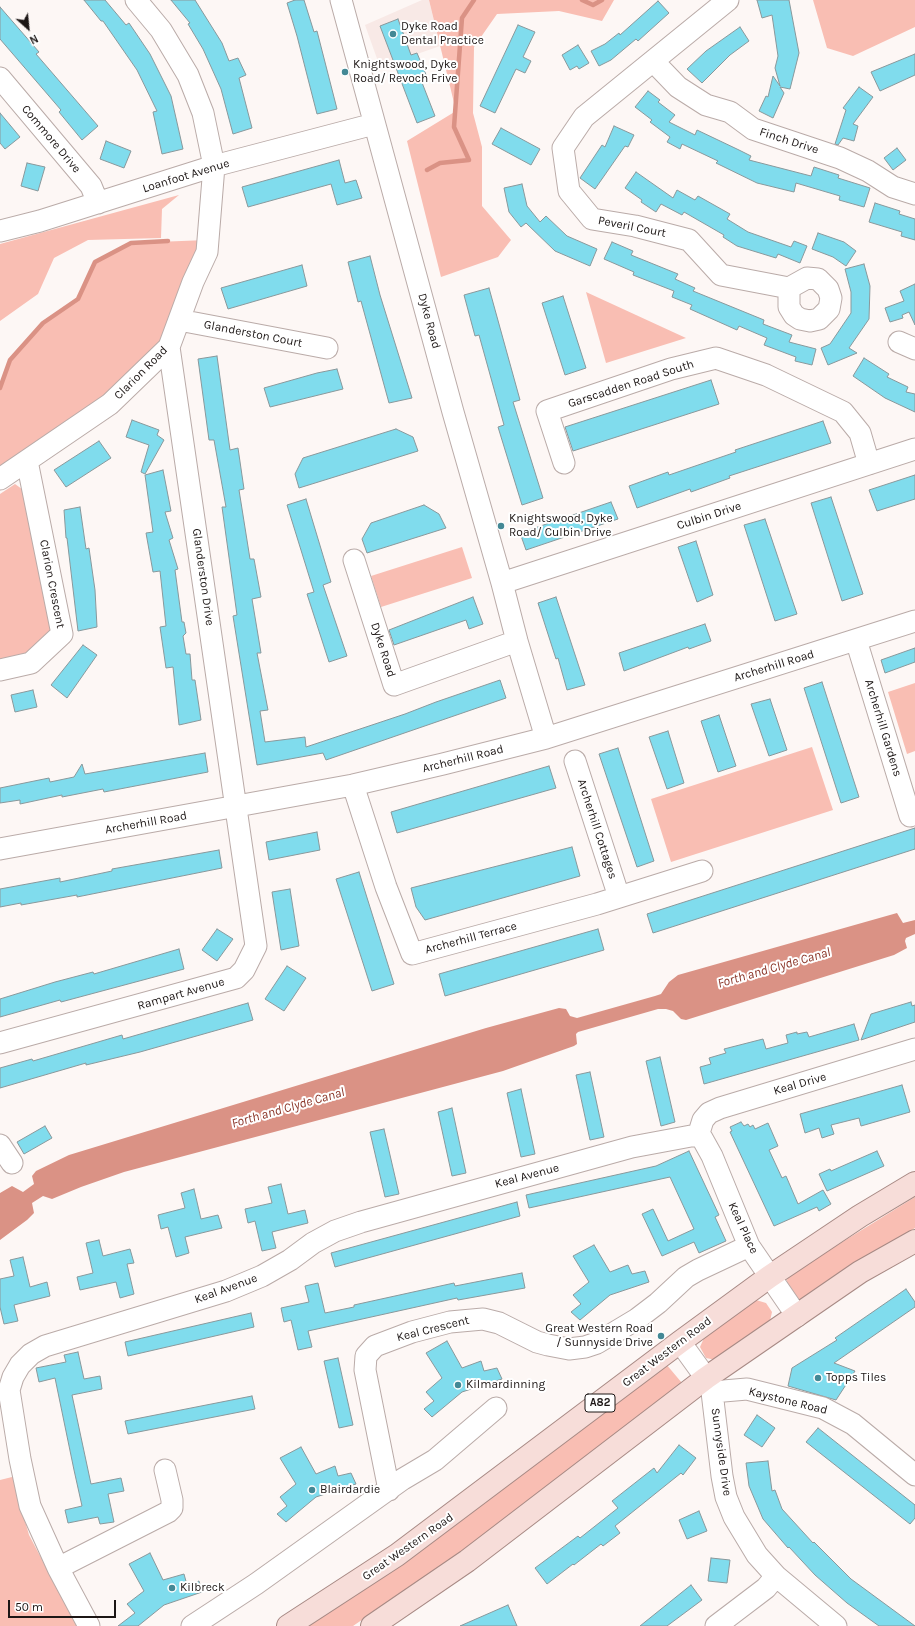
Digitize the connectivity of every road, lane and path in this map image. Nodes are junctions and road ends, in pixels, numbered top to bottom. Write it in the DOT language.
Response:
graph roads {
  1 [pos="136,0"];
  2 [pos="341,0"];
  3 [pos="728,0"];
  4 [pos="653,61"];
  5 [pos="0,78"];
  6 [pos="374,124"];
  7 [pos="214,166"];
  8 [pos="915,194"];
  9 [pos="98,203"];
  10 [pos="0,231"];
  11 [pos="789,288"];
  12 [pos="179,320"];
  13 [pos="169,346"];
  14 [pos="327,348"];
  15 [pos="915,449"];
  16 [pos="27,461"];
  17 [pos="564,463"];
  18 [pos="869,464"];
  19 [pos="0,479"];
  20 [pos="354,560"];
  21 [pos="502,583"];
  22 [pos="915,621"];
  23 [pos="856,640"];
  24 [pos="517,641"];
  25 [pos="0,670"];
  26 [pos="546,738"];
  27 [pos="575,761"];
  28 [pos="353,785"];
  29 [pos="237,806"];
  30 [pos="910,816"];
  31 [pos="0,849"];
  32 [pos="702,871"];
  33 [pos="619,897"];
  34 [pos="0,1043"];
  35 [pos="915,1049"];
  36 [pos="698,1136"];
  37 [pos="0,1145"];
  38 [pos="12,1163"];
  39 [pos="915,1183"];
  40 [pos="915,1241"];
  41 [pos="749,1246"];
  42 [pos="769,1277"];
  43 [pos="797,1316"];
  44 [pos="680,1342"];
  45 [pos="709,1385"];
  46 [pos="496,1408"];
  47 [pos="165,1470"];
  48 [pos="915,1475"];
  49 [pos="389,1490"];
  50 [pos="58,1568"];
  51 [pos="776,1576"];
  52 [pos="89,1626"];
  53 [pos="192,1626"];
  54 [pos="288,1626"];
  55 [pos="372,1626"];
  56 [pos="716,1626"];
  57 [pos="836,1626"];
  1 -- 7 [label="street"];
  2 -- 6 [label="street, Dyke Road"];
  3 -- 4 [label="street, Peveril Court"];
  4 -- 8 [label="street, Finch Drive"];
  4 -- 11 [label="street, Peveril Court"];
  5 -- 9 [label="street, Commore Drive"];
  6 -- 7 [label="street, Loanfoot Avenue"];
  6 -- 21 [label="street, Dyke Road"];
  7 -- 9 [label="street, Loanfoot Avenue"];
  7 -- 12 [label="street, Clarion Road"];
  9 -- 10 [label="street, Loanfoot Avenue"];
  12 -- 13 [label="street, Clarion Road"];
  12 -- 14 [label="street, Glanderston Court"];
  13 -- 16 [label="street, Clarion Road"];
  13 -- 29 [label="street, Glanderston Drive"];
  15 -- 18 [label="street, Culbin Drive"];
  16 -- 19 [label="street, Clarion Road"];
  16 -- 25 [label="street, Clarion Crescent"];
  17 -- 18 [label="street, Garscadden Road South"];
  18 -- 21 [label="street, Culbin Drive"];
  20 -- 24 [label="street, Dyke Road"];
  21 -- 24 [label="street, Dyke Road"];
  22 -- 23 [label="street, Archerhill Road"];
  23 -- 26 [label="street, Archerhill Road"];
  23 -- 30 [label="street, Archerhill Gardens"];
  24 -- 26 [label="street, Dyke Road"];
  26 -- 28 [label="street, Archerhill Road"];
  27 -- 33 [label="street, Archerhill Cottages"];
  28 -- 29 [label="street, Archerhill Road"];
  28 -- 33 [label="street, Archerhill Terrace"];
  29 -- 31 [label="street, Archerhill Road"];
  29 -- 34 [label="street, Rampart Avenue"];
  32 -- 33 [label="street, Archerhill Terrace"];
  35 -- 36 [label="street, Keal Drive"];
  36 -- 41 [label="street, Keal Place"];
  36 -- 50 [label="street, Keal Avenue"];
  37 -- 38 [label="street"];
  39 -- 42 [label="main road, Great Western Road / A82"];
  40 -- 43 [label="main road"];
  41 -- 42 [label="street, Keal Place"];
  41 -- 49 [label="street, Keal Crescent"];
  42 -- 43 [label="street, Keal Place"];
  42 -- 44 [label="main road, Great Western Road / A82"];
  43 -- 45 [label="main road"];
  44 -- 45 [label="street, Sunnyside Drive"];
  44 -- 54 [label="main road, Great Western Road / A82"];
  45 -- 48 [label="street, Kaystone Road"];
  45 -- 51 [label="street, Sunnyside Drive"];
  45 -- 55 [label="main road"];
  46 -- 49 [label="street"];
  47 -- 50 [label="street"];
  49 -- 53 [label="street"];
  50 -- 52 [label="street, Keal Avenue"];
  51 -- 56 [label="street"];
  51 -- 57 [label="street, Sunnyside Drive"];
}
